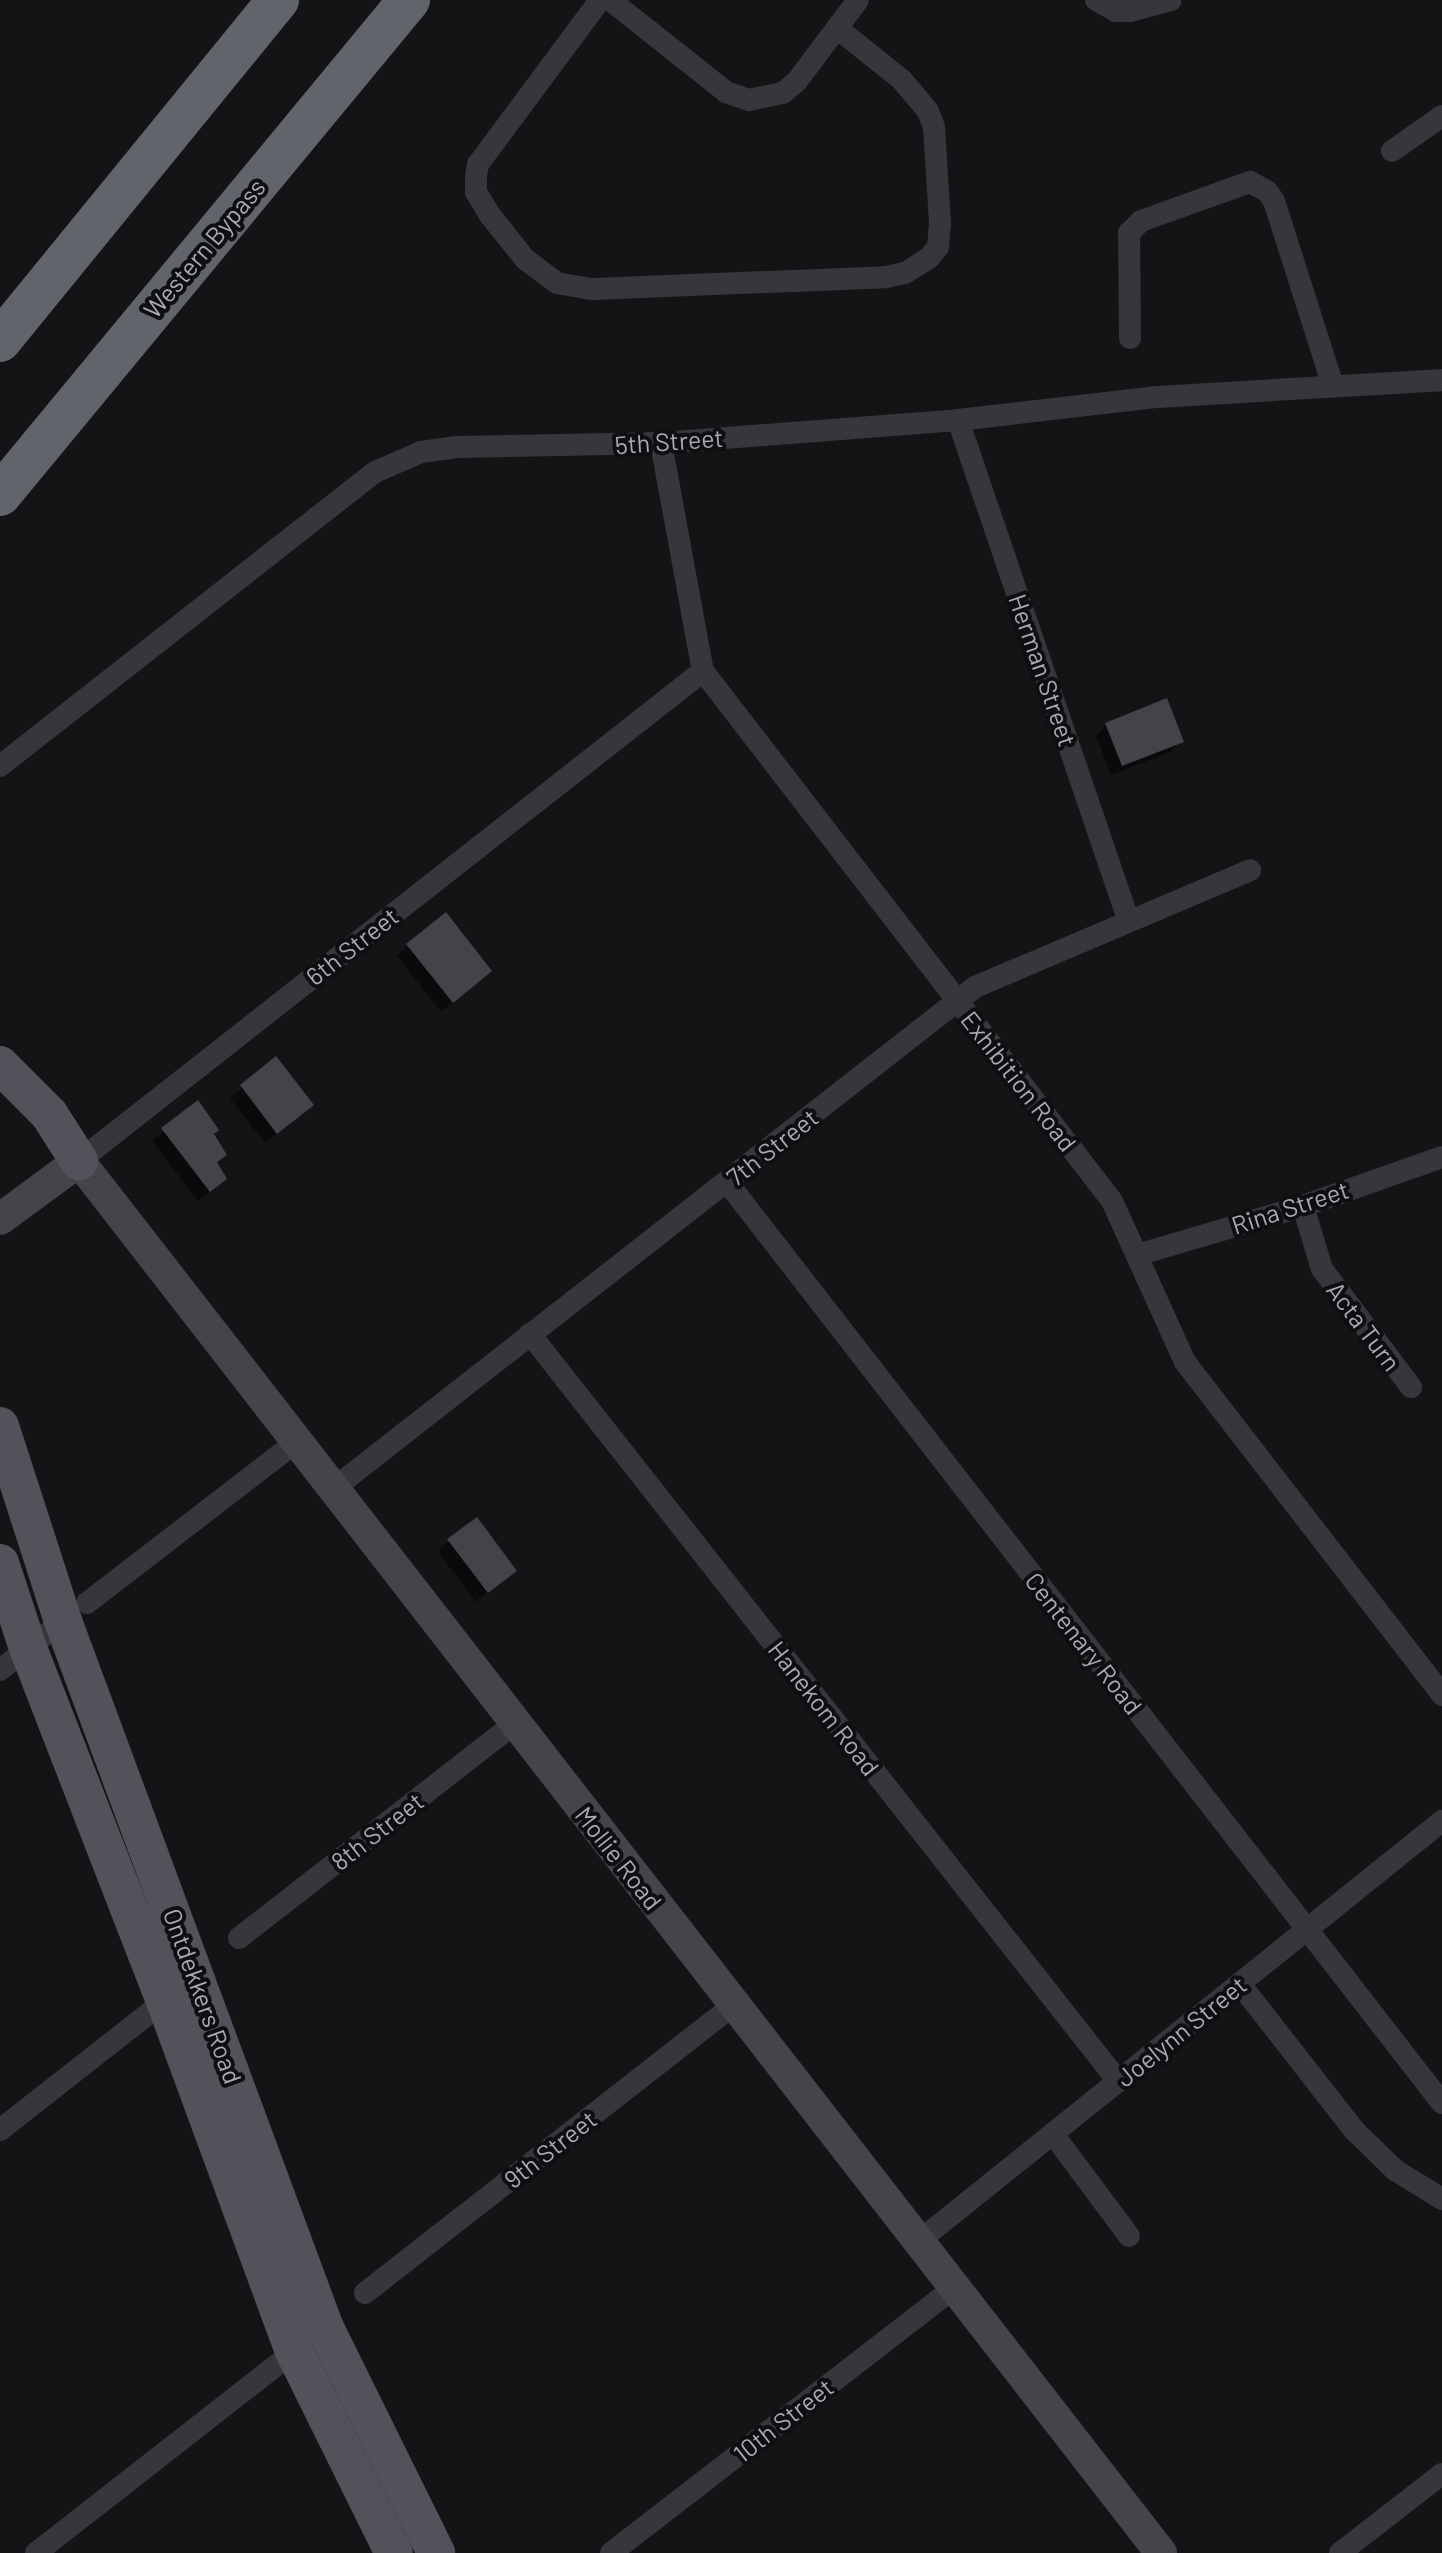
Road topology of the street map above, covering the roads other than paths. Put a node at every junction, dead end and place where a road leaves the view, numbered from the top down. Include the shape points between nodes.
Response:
1 (278, 0) edge
2 (409, 0) edge
3 (600, 0) edge
4 (610, 0) edge
5 (858, 0) edge
6 (1096, 0) edge
7 (1170, 0) edge
8 (837, 28) junction
9 (1442, 116) edge
10 (1392, 151) dead end
11 (1130, 338) dead end
12 (0, 341) edge
13 (1442, 380) edge
14 (1333, 386) junction
15 (958, 420) junction
16 (661, 443) junction
17 (0, 495) edge
18 (703, 671) junction
19 (0, 766) edge
20 (1250, 870) dead end
21 (1128, 920) junction
22 (957, 1001) junction
23 (0, 1064) edge
24 (1442, 1156) edge
25 (79, 1161) junction
26 (728, 1182) junction
27 (1303, 1206) junction
28 (0, 1218) edge
29 (1137, 1255) junction
30 (530, 1334) junction
31 (1411, 1387) dead end
32 (0, 1426) edge
33 (294, 1443) junction
34 (333, 1489) junction
35 (0, 1563) edge
36 (75, 1612) junction
37 (14, 1659) edge
38 (1442, 1695) edge
39 (514, 1724) junction
40 (1442, 1821) edge
41 (1306, 1930) junction
42 (239, 1938) dead end
43 (197, 1976) junction
44 (1240, 1984) junction
45 (165, 2000) junction
46 (734, 2005) junction
47 (1118, 2081) junction
48 (1442, 2103) edge
49 (0, 2130) edge
50 (1053, 2134) junction
51 (1442, 2199) edge
52 (1129, 2236) dead end
53 (920, 2241) junction
54 (955, 2287) junction
55 (365, 2293) dead end
56 (325, 2328) junction
57 (294, 2351) junction
58 (1438, 2485) edge
59 (36, 2553) edge
60 (394, 2553) edge
61 (436, 2553) edge
62 (611, 2553) edge
63 (1161, 2553) edge
64 (1340, 2553) edge

1 - 12 highway
2 - 17 highway, Western Bypass
3 - 8 street via 478,164 476,177 489,214 525,259 557,284 592,290 886,276 929,258 938,247 940,222 928,111 902,80
4 - 8 street via 726,92 749,100 783,93
5 - 8 street
6 - 7 street via 1130,11
9 - 10 street
11 - 14 street via 1128,233 1140,221 1250,182 1274,201
13 - 14 street, 5th Street
14 - 15 street, 5th Street via 1158,396
15 - 16 street, 5th Street
15 - 21 street, Herman Street
16 - 18 street, Exhibition Road
16 - 19 street, 5th Street via 458,447 392,462
18 - 22 street, Exhibition Road
18 - 25 street, 6th Street
20 - 21 street, 7th Street
21 - 22 street, 7th Street
22 - 26 street, 7th Street
22 - 29 street, Exhibition Road via 1112,1201
23 - 25 main road via 49,1114
24 - 27 street, Rina Street
25 - 28 main road, 6th Street
25 - 33 main road, Mollie Road
26 - 30 street, 7th Street
26 - 41 street, Centenary Road
27 - 29 street, Rina Street
27 - 31 street, Acta Turn via 1322,1269
29 - 38 street, Exhibition Road via 1185,1362
30 - 34 street, 7th Street
30 - 47 street, Hanekom Road
32 - 36 main road, Ontdekkers Road
33 - 34 main road, Mollie Road
33 - 36 street
34 - 39 main road, Mollie Road
35 - 37 main road, Ontdekkers Road
36 - 37 street
36 - 43 main road, Ontdekkers Road
37 - 45 main road, Ontdekkers Road
39 - 42 street, 8th Street
39 - 46 main road, Mollie Road
40 - 41 street, Joelynn Street
41 - 44 street, Joelynn Street
41 - 48 street, Centenary Road
43 - 45 street
43 - 56 main road, Ontdekkers Road
44 - 47 street, Joelynn Street
44 - 51 street via 1354,2131 1395,2170
45 - 49 street
45 - 57 main road, Ontdekkers Road
46 - 53 main road, Mollie Road
46 - 55 street, 9th Street
47 - 50 street, Joelynn Street
50 - 52 street
50 - 53 street, Joelynn Street
53 - 54 main road, Mollie Road
54 - 62 street, 10th Street
54 - 63 main road, Mollie Road
56 - 57 street
56 - 61 main road, Ontdekkers Road
57 - 59 street
57 - 60 main road, Ontdekkers Road
58 - 64 street

